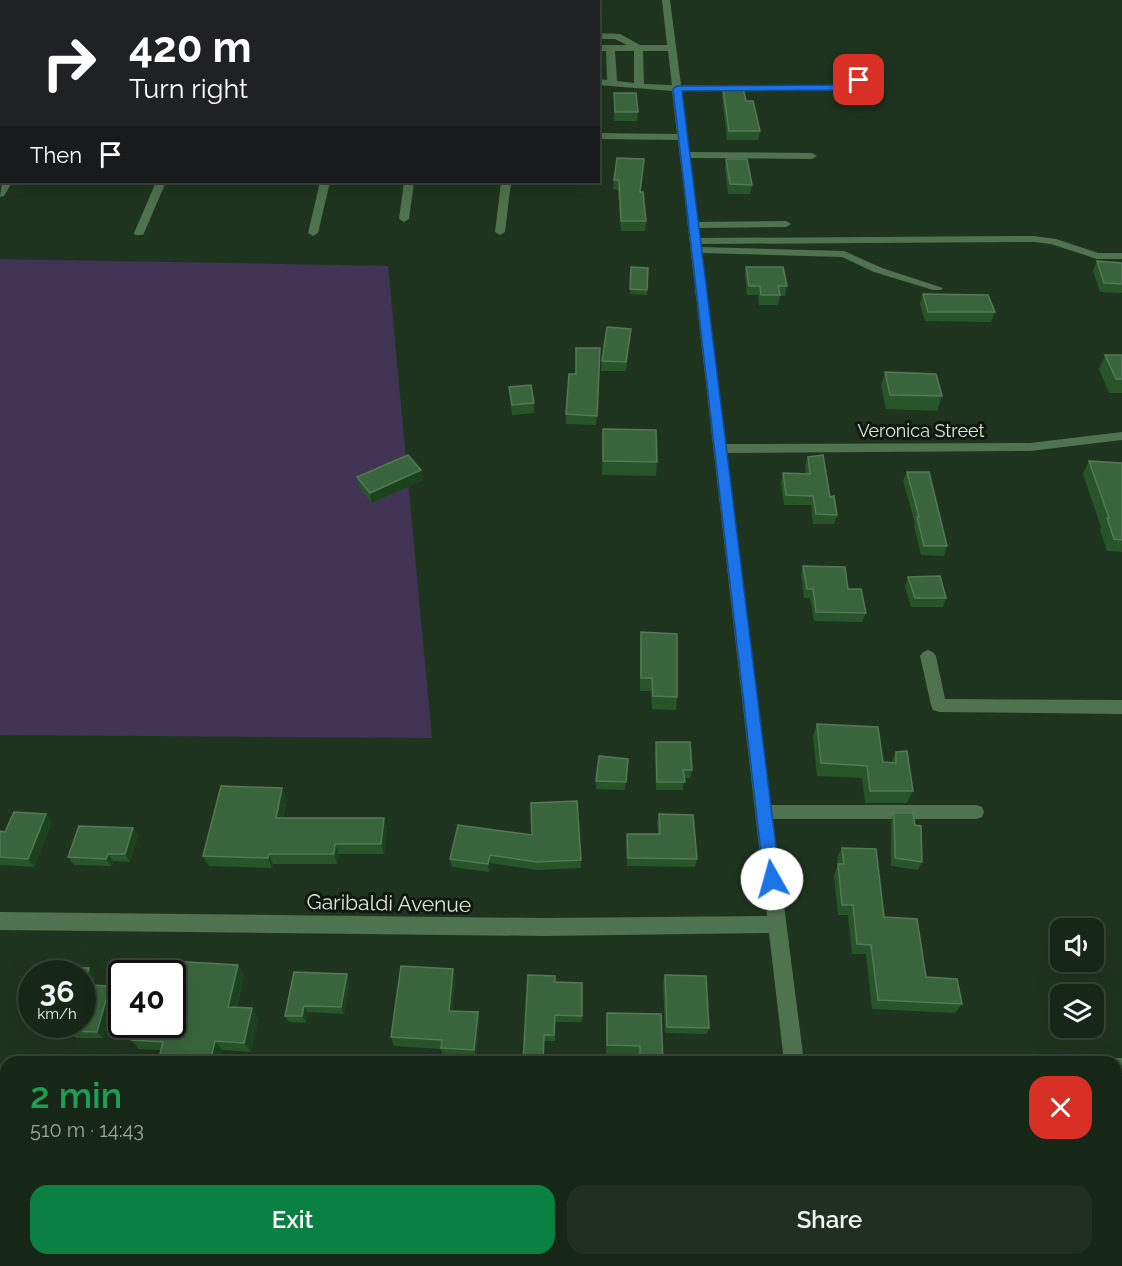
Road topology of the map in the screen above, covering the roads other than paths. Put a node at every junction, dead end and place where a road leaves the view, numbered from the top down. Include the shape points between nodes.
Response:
1 (666, 0) edge
2 (600, 36) edge
3 (600, 48) edge
4 (610, 48) junction
5 (638, 48) junction
6 (672, 48) junction
7 (854, 67) dead end
8 (600, 82) edge
9 (612, 82) junction
10 (639, 86) junction
11 (677, 89) junction
12 (600, 136) edge
13 (683, 137) junction
14 (685, 155) junction
15 (812, 156) dead end
16 (161, 183) edge
17 (325, 183) edge
18 (409, 183) edge
19 (506, 183) edge
20 (404, 219) dead end
21 (786, 224) dead end
22 (693, 225) junction
23 (500, 231) dead end
24 (139, 233) dead end
25 (313, 233) dead end
26 (696, 245) junction
27 (1122, 256) edge
28 (937, 288) dead end
29 (1122, 435) edge
30 (720, 449) junction
31 (928, 657) dead end
32 (1122, 707) edge
33 (764, 812) junction
34 (976, 812) dead end
35 (0, 921) edge
36 (778, 924) junction
37 (793, 1056) edge

1 - 6 street
2 - 5 street via 617,36
3 - 4 street
4 - 5 street
4 - 9 street
5 - 6 street
5 - 10 street
6 - 11 street
7 - 11 street via 859,80 850,87
8 - 9 street
9 - 10 street
10 - 11 street
11 - 13 street
12 - 13 street
13 - 14 street
14 - 15 street
14 - 22 street
16 - 24 street
17 - 25 street
18 - 20 street
19 - 23 street
21 - 22 street
22 - 26 street
26 - 27 street via 1034,239 1097,255
26 - 28 street via 844,254 878,270
26 - 30 street
29 - 30 street, Veronica Street via 1030,447
30 - 33 street
31 - 32 street via 939,705
33 - 34 street
33 - 36 street
35 - 36 street, Garibaldi Avenue via 544,927
36 - 37 street

